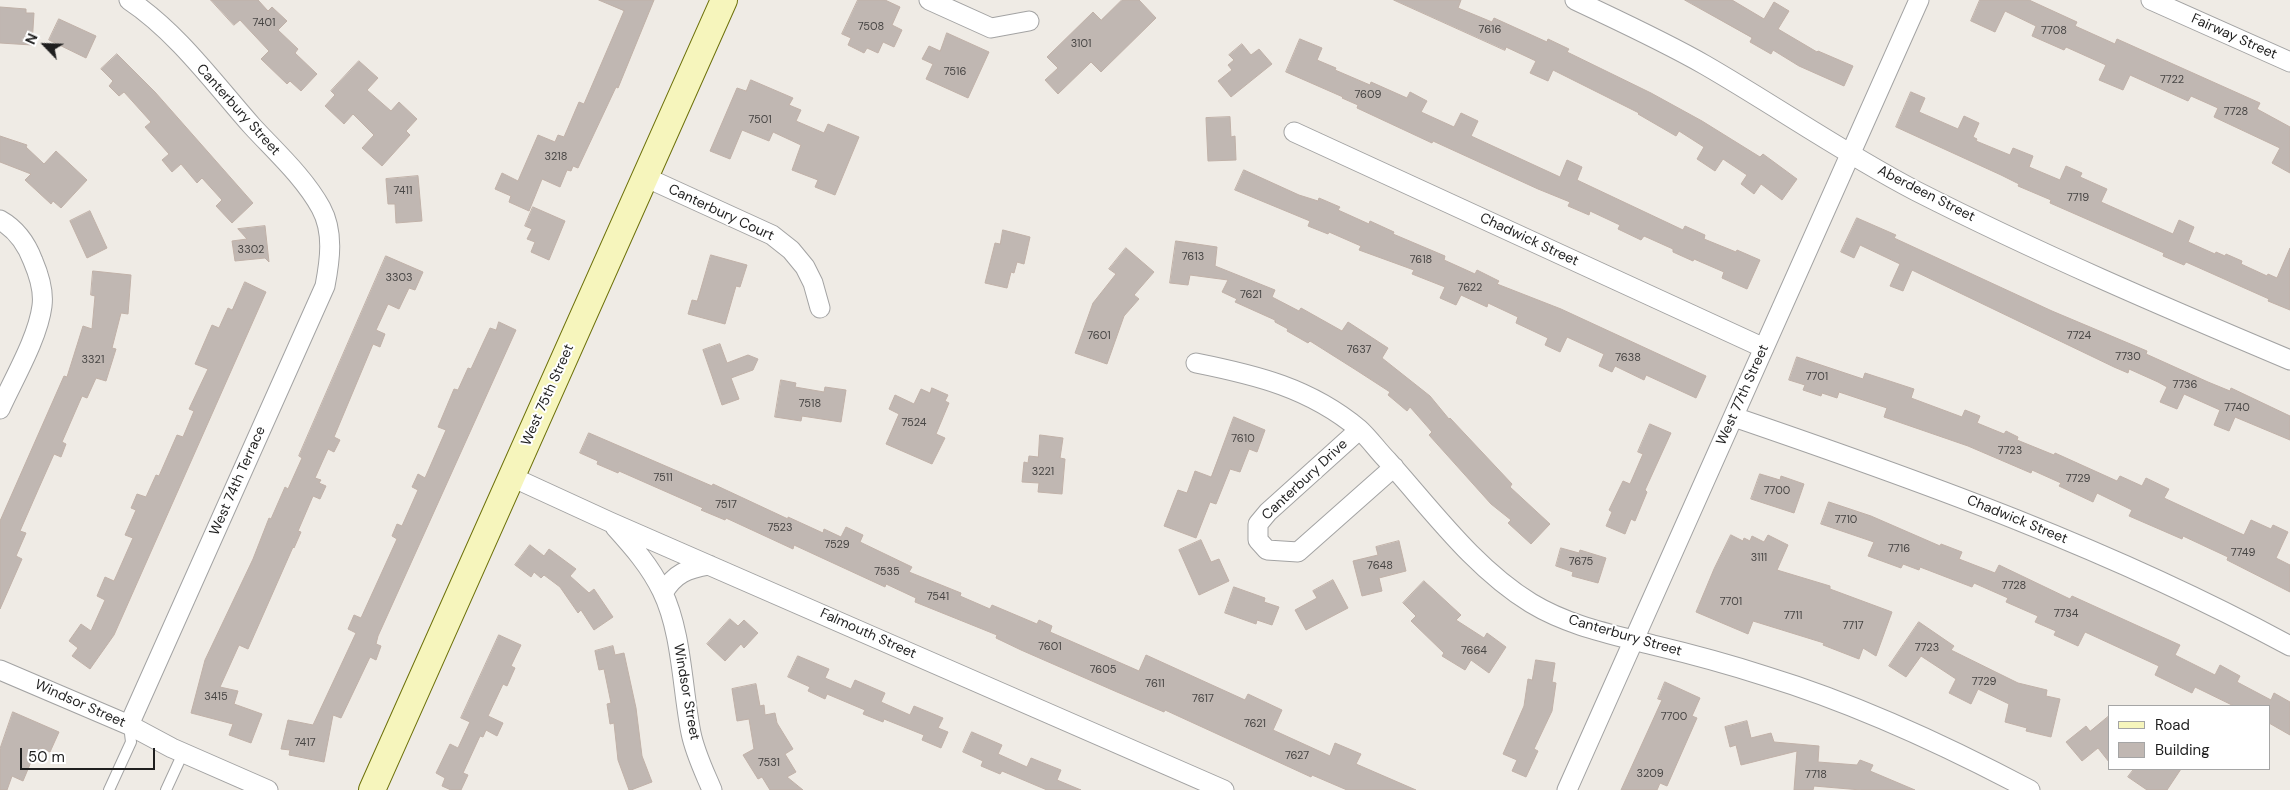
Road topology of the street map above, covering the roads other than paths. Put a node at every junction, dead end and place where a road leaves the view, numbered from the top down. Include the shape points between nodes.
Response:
1 (129, 0) edge
2 (724, 0) edge
3 (928, 0) edge
4 (1576, 0) edge
5 (1919, 0) edge
6 (2151, 0) edge
7 (1029, 21) dead end
8 (2290, 62) edge
9 (1294, 132) dead end
10 (1850, 154) junction
11 (645, 177) junction
12 (0, 220) edge
13 (329, 232) joint
14 (820, 308) dead end
15 (1764, 348) junction
16 (2290, 360) edge
17 (1196, 362) dead end
18 (0, 409) edge
19 (1734, 417) junction
20 (1359, 430) junction
21 (1394, 467) junction
22 (512, 477) junction
23 (610, 522) junction
24 (709, 565) junction
25 (663, 593) junction
26 (1633, 640) junction
27 (2290, 646) edge
28 (0, 670) edge
29 (129, 726) junction
30 (183, 753) junction
31 (109, 790) edge
32 (166, 790) edge
33 (268, 790) edge
34 (372, 790) edge
35 (712, 790) edge
36 (1224, 790) edge
37 (1567, 790) edge
38 (2030, 790) edge

1 - 13 street, Canterbury Street via 168,32 302,180 322,208
2 - 11 main road, West 75th Street
3 - 7 street via 991,28
4 - 10 street, Aberdeen Street via 1705,65
5 - 10 street, West 77th Street
6 - 8 street, Fairway Street
9 - 15 street, Chadwick Street
10 - 15 street, West 77th Street
10 - 16 street, Aberdeen Street via 1916,190 2057,258
11 - 14 street, Canterbury Court via 772,235 805,267
11 - 22 main road, West 75th Street
12 - 18 street via 28,248 40,278 42,305 35,331
13 - 29 street, West 74th Terrace via 331,257 325,286
15 - 19 street, West 77th Street
17 - 20 street, Canterbury Street via 1267,379 1294,390
19 - 26 street, West 77th Street
19 - 27 street, Chadwick Street via 1870,464 2026,524 2176,588
20 - 21 street, Canterbury Street
20 - 21 street, Canterbury Drive via 1258,524 1258,540 1267,550 1298,552
21 - 26 street, Canterbury Street via 1473,556 1502,583 1572,623
22 - 23 street, Falmouth Street
22 - 34 main road, West 75th Street
23 - 24 street, Falmouth Street
23 - 25 street, Windsor Street via 645,561
24 - 25 street via 682,572 670,581
24 - 36 street, Falmouth Street
25 - 35 street, Windsor Street via 677,637 691,734
26 - 37 street, West 77th Street
26 - 38 street, Canterbury Street via 1731,666 1841,702 1956,751
28 - 29 street, Windsor Street
29 - 30 street, Windsor Street
29 - 31 lane via 131,742
30 - 32 lane
30 - 33 street, Windsor Street

